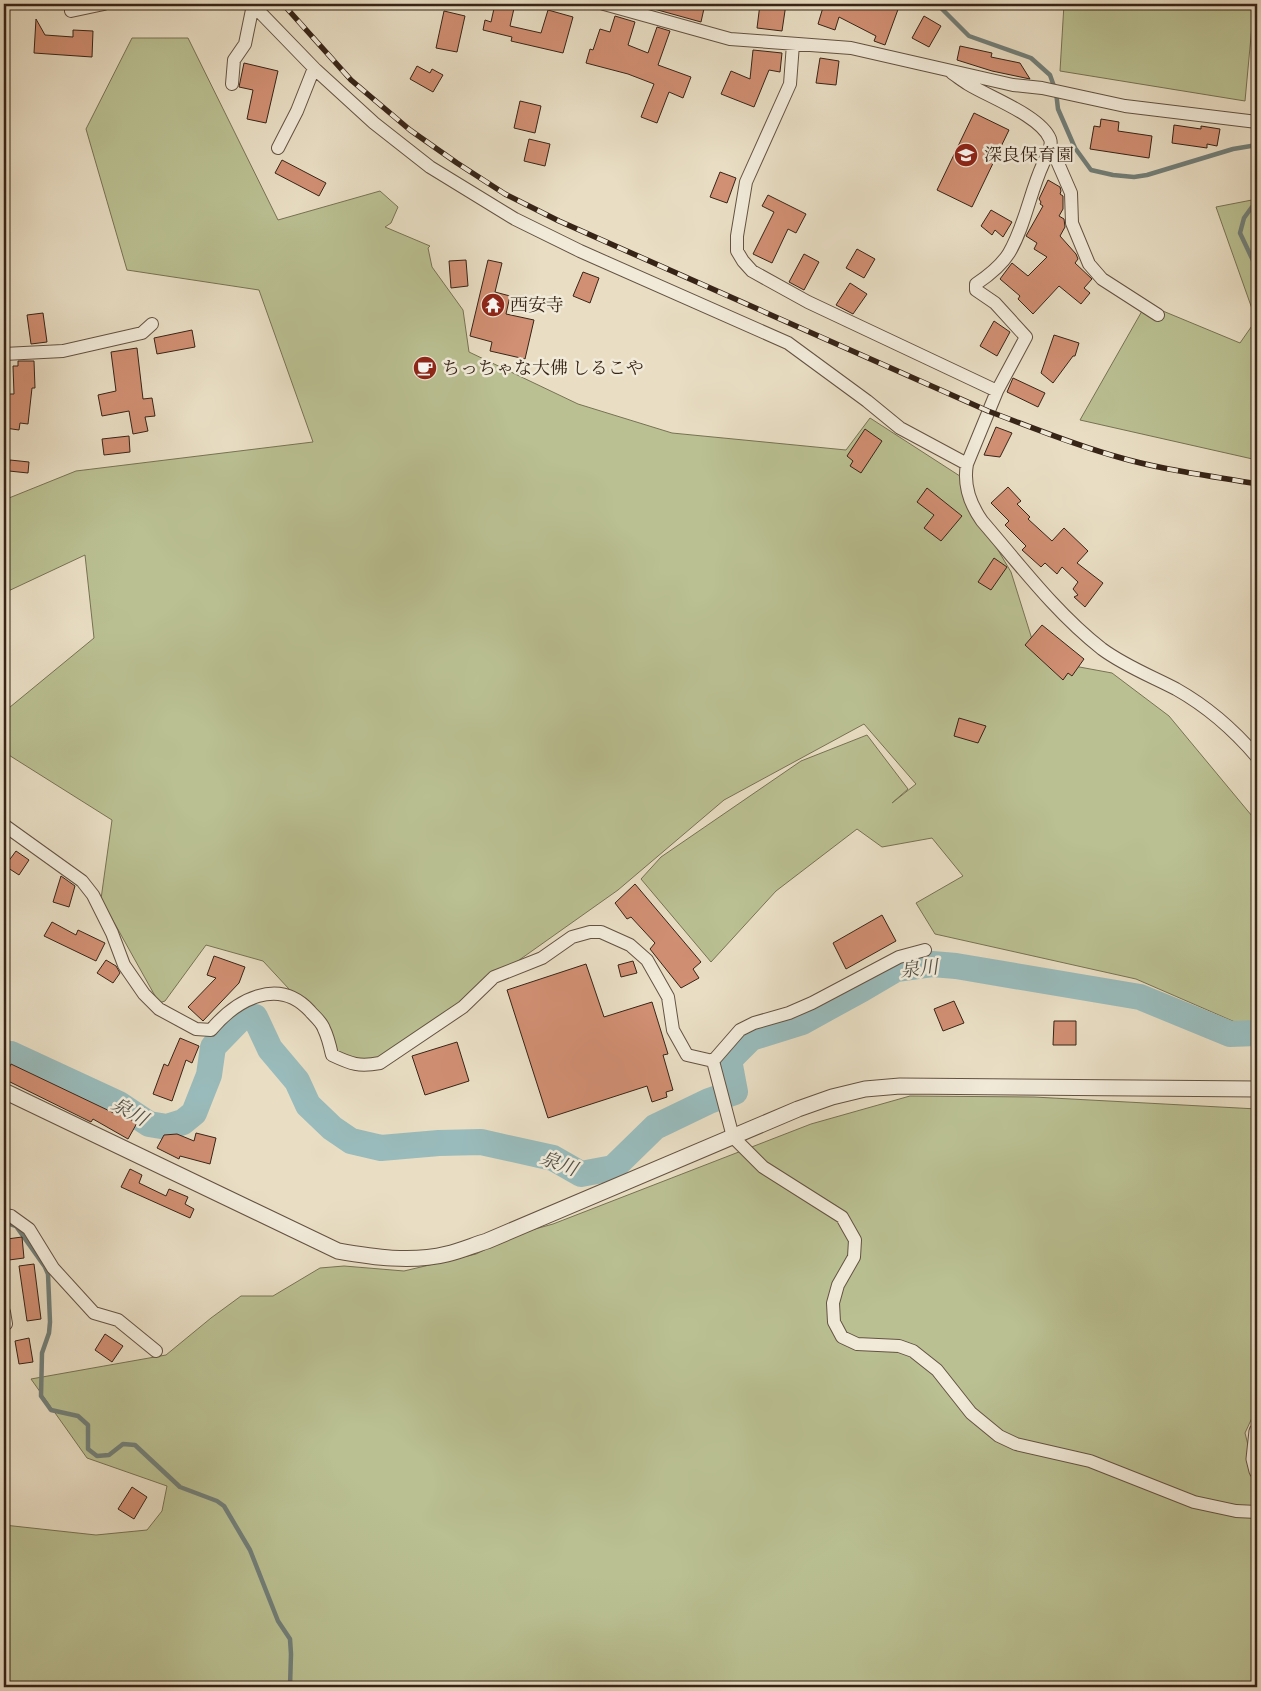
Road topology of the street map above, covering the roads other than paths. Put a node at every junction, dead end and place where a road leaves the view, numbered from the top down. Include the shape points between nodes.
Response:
1 (104, 4) edge
2 (253, 4) edge
3 (604, 4) edge
4 (71, 11) dead end
5 (794, 44) junction
6 (314, 68) junction
7 (946, 69) junction
8 (232, 84) dead end
9 (1257, 122) edge
10 (1051, 147) junction
11 (278, 148) dead end
12 (1158, 315) dead end
13 (152, 324) dead end
14 (4, 354) edge
15 (997, 391) junction
16 (967, 464) junction
17 (1257, 757) edge
18 (4, 825) edge
19 (925, 950) dead end
20 (713, 1061) junction
21 (1257, 1089) edge
22 (4, 1091) edge
23 (733, 1137) junction
24 (4, 1215) edge
25 (4, 1312) edge
26 (4, 1324) edge
27 (156, 1351) dead end
28 (1257, 1431) edge
29 (1257, 1470) edge
30 (1257, 1512) edge

1 - 4 street
2 - 6 street
2 - 8 street via 245,44 234,60
3 - 5 street via 730,39
5 - 7 street via 851,48
5 - 15 street via 790,84 746,182 737,251 752,271 808,302
6 - 11 street
6 - 16 street via 381,129 472,194 515,220 580,251 788,343 900,428
7 - 9 street via 1125,106
7 - 10 street via 1032,119 1050,139
10 - 12 street via 1071,193 1072,223 1088,264 1102,280
10 - 15 street via 1008,255 976,284 976,290 995,303 1026,336
13 - 14 street via 142,333 63,351
15 - 16 street
16 - 17 street via 966,488 972,506 1074,626 1104,650 1209,709
18 - 20 street via 82,881 93,895 124,965 144,994 159,1009 196,1029 211,1030 241,1002 263,994 285,995 302,1003 324,1027 332,1055 350,1064 366,1066 380,1063 463,1007 494,978 542,958 572,937 601,932 630,945 647,960 668,997 673,1030 687,1055
19 - 20 street via 898,957 812,1003 740,1030
20 - 23 street
21 - 23 street via 900,1086 865,1089 798,1109
22 - 23 street via 338,1251 375,1257 410,1259 446,1255 487,1241
23 - 30 street via 763,1166 842,1217 855,1240 854,1257 838,1285 833,1303 834,1322 842,1337 857,1344 899,1346 913,1351 937,1370 971,1413 998,1436 1016,1444 1090,1461 1194,1502
24 - 27 street via 30,1229 53,1268 94,1313 118,1320
25 - 26 street
28 - 29 street via 1254,1459

